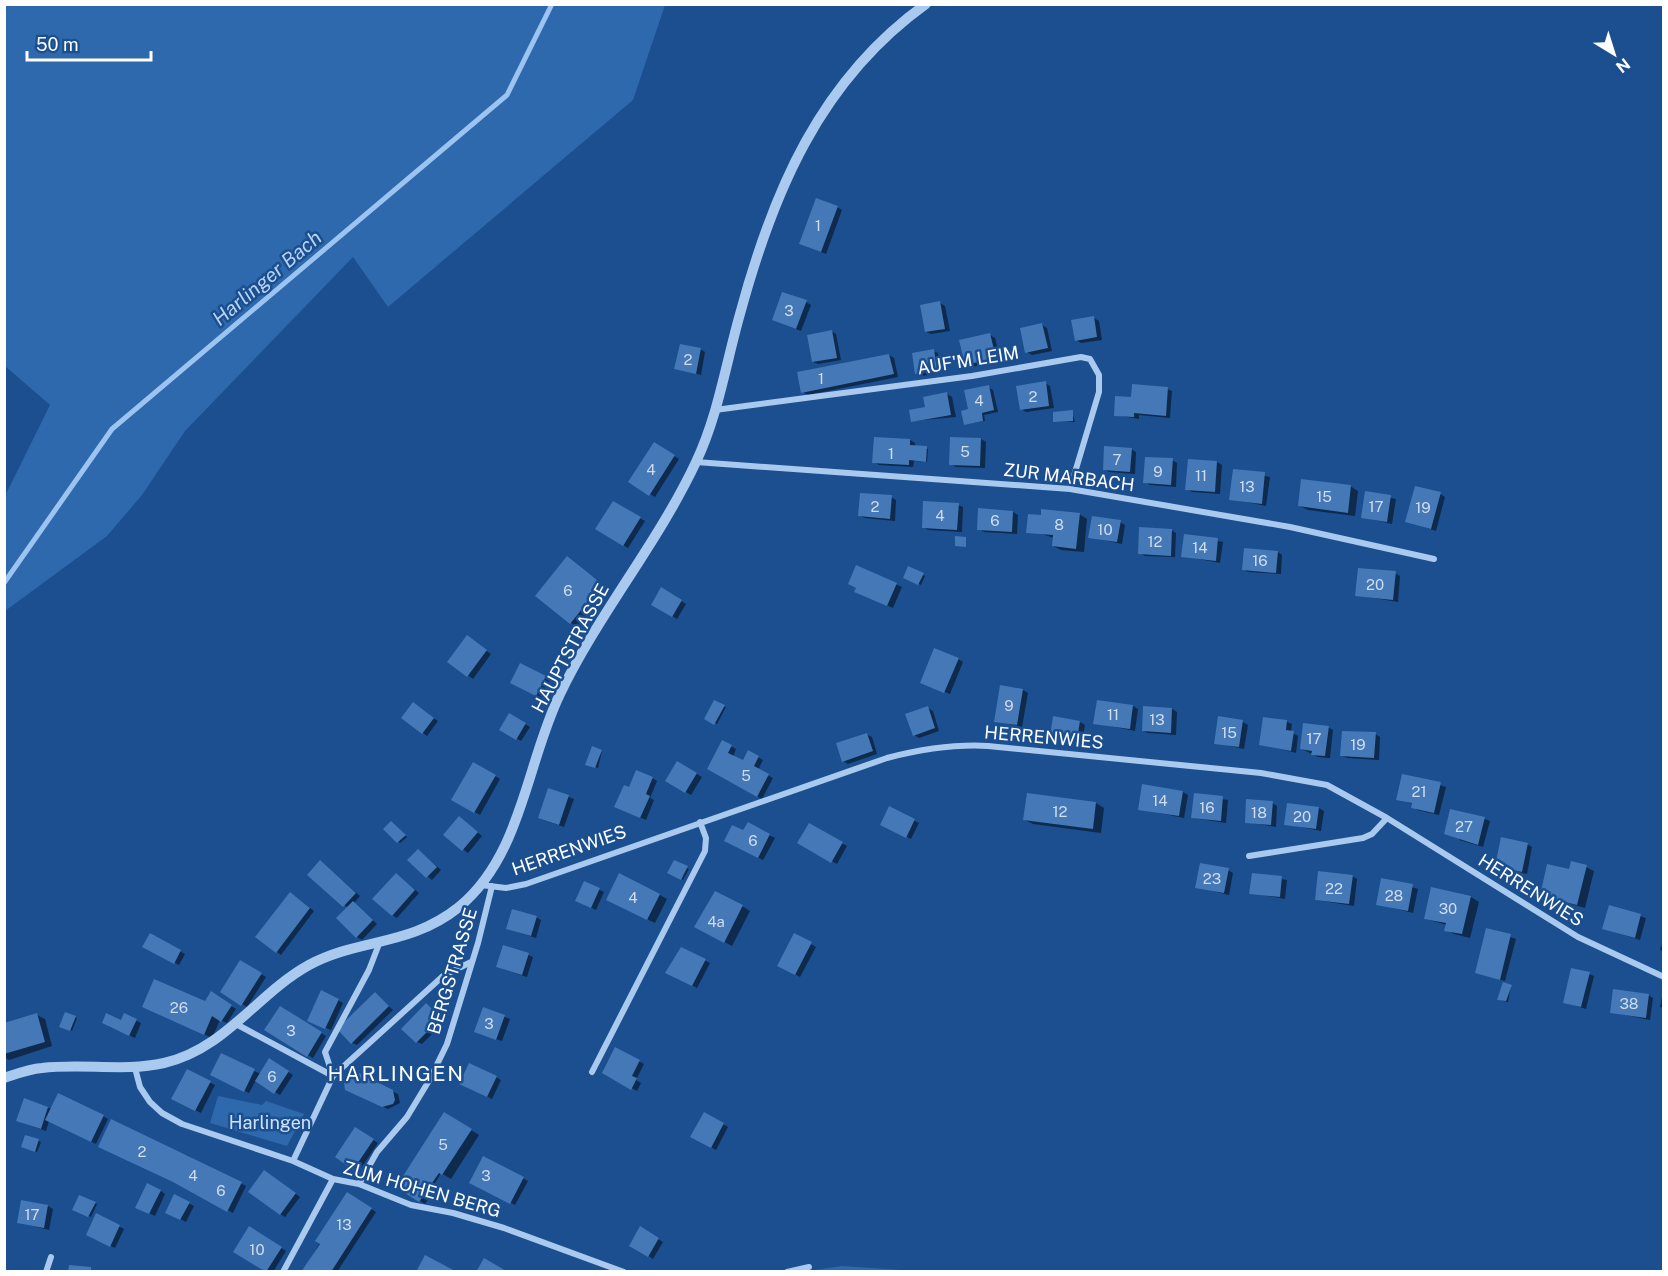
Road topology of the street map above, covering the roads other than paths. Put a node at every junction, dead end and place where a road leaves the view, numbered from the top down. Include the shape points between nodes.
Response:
1 (926, 4) edge
2 (714, 410) junction
3 (696, 462) junction
4 (1070, 489) junction
5 (1434, 559) dead end
6 (1387, 818) junction
7 (700, 822) junction
8 (1249, 856) dead end
9 (486, 885) junction
10 (379, 944) junction
11 (471, 962) junction
12 (1664, 977) edge
13 (236, 1024) junction
14 (135, 1068) junction
15 (592, 1072) dead end
16 (333, 1076) junction
17 (4, 1078) edge
18 (293, 1161) junction
19 (333, 1179) junction
20 (359, 1184) junction
21 (51, 1257) dead end
22 (809, 1268) dead end
23 (46, 1272) edge
24 (283, 1272) edge
25 (624, 1272) edge
26 (787, 1272) edge

1 - 2 street, HAUPTSTRASSE via 885,39 836,91 799,152 764,232
2 - 3 street, HAUPTSTRASSE
2 - 4 street, AUF'M LEIM via 972,376 1081,357 1090,359 1099,375 1099,392
3 - 4 street, ZUR MARBACH
3 - 9 street, HAUPTSTRASSE via 559,695 512,826
4 - 5 street, ZUR MARBACH via 1290,527
6 - 7 street, HERRENWIES via 1328,785 1290,778 958,745 887,758
6 - 8 street via 1363,838
6 - 12 street, HERRENWIES via 1578,937
7 - 9 street, HERRENWIES via 525,884 506,888
7 - 15 street via 706,838 705,851
9 - 10 street, HAUPTSTRASSE via 440,922
9 - 11 street, BERGSTRASSE via 480,935
10 - 13 street, HAUPTSTRASSE via 313,963 279,985
10 - 16 street via 325,1052
11 - 16 street via 443,976
11 - 20 street, BERGSTRASSE via 447,1044 430,1079
13 - 14 street, HAUPTSTRASSE via 190,1055
13 - 16 street
14 - 17 street, HAUPTSTRASSE via 40,1068
14 - 18 street, ZUM HOHEN BERG via 140,1087 162,1113 206,1134
16 - 18 street
18 - 19 street, ZUM HOHEN BERG
19 - 20 street, ZUM HOHEN BERG
19 - 24 street
20 - 25 street, ZUM HOHEN BERG via 411,1205 504,1228
21 - 23 street
22 - 26 street

